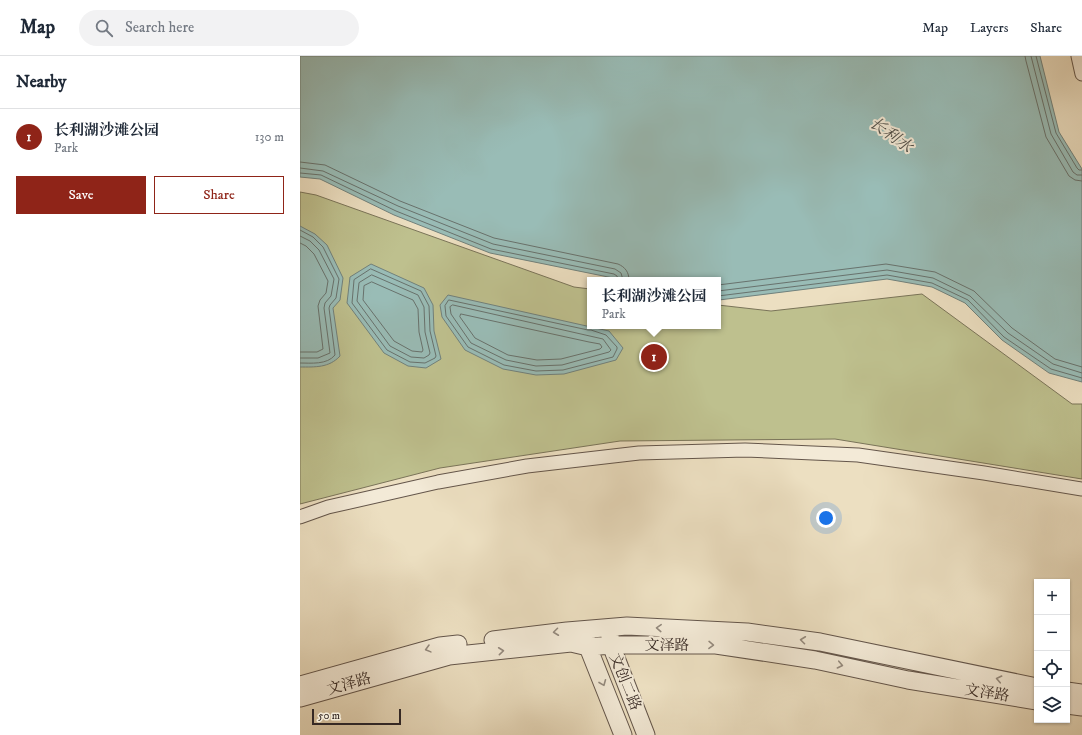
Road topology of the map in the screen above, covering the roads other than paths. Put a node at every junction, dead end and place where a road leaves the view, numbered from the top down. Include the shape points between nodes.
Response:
1 (1078, 56) edge
2 (1082, 74) edge
3 (1082, 489) edge
4 (300, 517) edge
5 (609, 628) junction
6 (585, 630) junction
7 (610, 645) junction
8 (588, 647) junction
9 (300, 685) edge
10 (1034, 686) edge
11 (1070, 691) edge
12 (1082, 693) edge
13 (300, 698) edge
14 (1034, 701) edge
15 (1070, 705) edge
16 (1082, 707) edge
17 (623, 735) edge
18 (646, 735) edge

1 - 2 street
3 - 4 street via 858,455 746,450 639,453 527,466 438,482 328,507
5 - 6 street, 文泽路
5 - 7 street, 文创二路
10 -> 5 street, 文泽路 via 820,642 747,632 627,626
6 - 8 street, 文创二路
6 -> 9 street, 文泽路 via 440,646
7 - 8 street, 文泽路
7 -> 14 street, 文泽路 via 716,645 815,660 908,680
7 - 18 street, 文创二路
13 -> 8 street, 文泽路 via 449,656 571,643
8 -> 17 street, 文创二路
11 - 12 street
15 - 16 street

